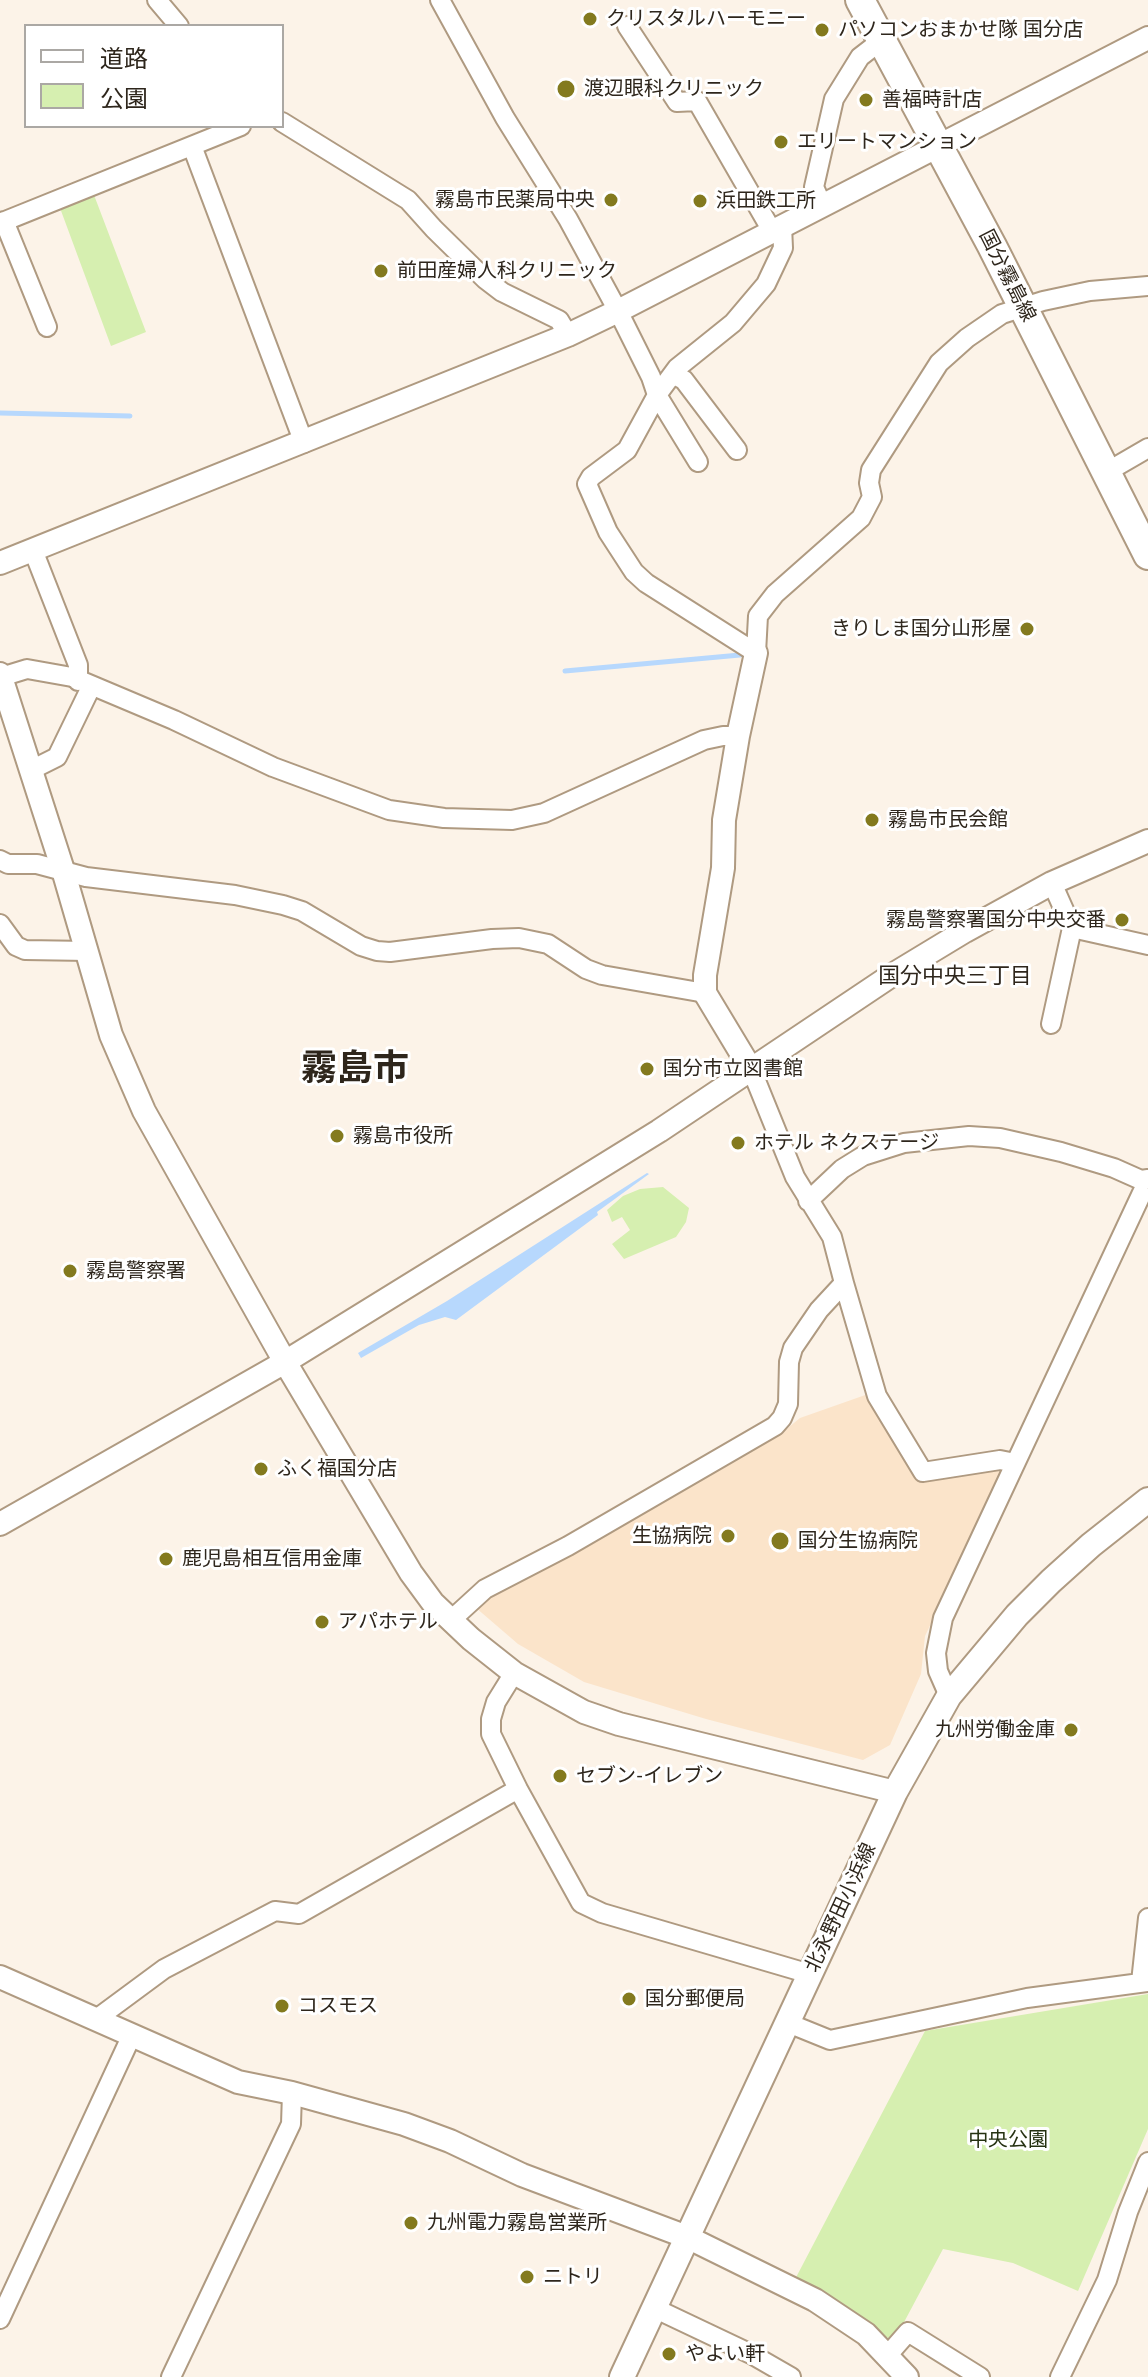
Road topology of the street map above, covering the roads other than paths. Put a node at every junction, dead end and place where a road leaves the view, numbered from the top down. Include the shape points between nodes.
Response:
1 (157, 0) edge
2 (440, 0) edge
3 (860, 0) edge
4 (177, 24) edge
5 (627, 26) dead end
6 (1148, 38) edge
7 (882, 40) junction
8 (284, 123) edge
9 (236, 128) edge
10 (940, 145) junction
11 (192, 146) junction
12 (822, 205) junction
13 (2, 222) edge
14 (777, 228) junction
15 (1148, 286) edge
16 (1023, 308) junction
17 (618, 311) junction
18 (47, 327) dead end
19 (568, 335) junction
20 (673, 374) junction
21 (657, 395) junction
22 (304, 443) junction
23 (1148, 448) edge
24 (737, 450) dead end
25 (698, 462) dead end
26 (1105, 473) junction
27 (33, 550) junction
28 (1148, 555) edge
29 (0, 563) edge
30 (756, 653) junction
31 (1, 676) edge
32 (85, 684) junction
33 (738, 736) junction
34 (31, 770) junction
35 (1148, 841) edge
36 (3, 866) edge
37 (63, 870) junction
38 (1052, 883) junction
39 (0, 924) edge
40 (1072, 928) junction
41 (1148, 945) edge
42 (88, 951) junction
43 (705, 993) junction
44 (1051, 1024) dead end
45 (752, 1071) junction
46 (1148, 1179) edge
47 (808, 1201) junction
48 (844, 1283) junction
49 (285, 1362) junction
50 (1015, 1463) junction
51 (1148, 1500) edge
52 (0, 1524) edge
53 (450, 1621) junction
54 (514, 1673) junction
55 (949, 1696) junction
56 (518, 1789) junction
57 (895, 1792) junction
58 (1148, 1918) edge
59 (810, 1974) junction
60 (0, 1977) edge
61 (1144, 1982) edge
62 (95, 2020) junction
63 (788, 2023) junction
64 (131, 2037) junction
65 (292, 2093) junction
66 (1148, 2162) edge
67 (687, 2237) junction
68 (654, 2308) junction
69 (0, 2319) edge
70 (887, 2356) junction
71 (171, 2377) edge
72 (622, 2377) edge
73 (791, 2377) edge
74 (907, 2377) edge
75 (980, 2377) edge
76 (1060, 2377) edge

1 - 4 street
2 - 17 street
3 - 7 main road, 国分霧島線
5 - 14 street via 677,102 697,101
6 - 10 street
7 - 10 main road, 国分霧島線
7 - 12 street via 860,57 834,99 814,187
8 - 19 street via 408,200 485,279 559,320
9 - 11 street
10 - 12 street
10 - 16 main road, 国分霧島線
11 - 13 street
11 - 22 street
12 - 14 street
13 - 18 street
14 - 17 street
14 - 20 street via 783,248 766,284 733,323
15 - 16 street via 1090,291
16 - 26 main road, 国分霧島線
16 - 30 street via 1002,314 939,363 871,470 872,497 861,518 775,594 758,616
17 - 19 street
17 - 21 street
19 - 22 street
20 - 21 street
20 - 24 street via 684,380
21 - 25 street
21 - 30 street via 627,450 587,484 608,532 634,572
22 - 27 street
23 - 26 street
26 - 28 main road, 国分霧島線
27 - 29 street
27 - 32 street
30 - 33 street
31 - 32 street via 27,669
31 - 34 street
32 - 33 street via 273,767 389,810 444,818 512,820 544,813 704,740
32 - 34 street via 57,757
33 - 43 street
34 - 37 street
35 - 38 street
36 - 37 street via 37,864
37 - 42 street
37 - 43 street via 283,905 377,951 519,938 548,944 602,975
38 - 40 street
38 - 45 street via 889,977
39 - 42 street via 25,950
40 - 41 street
40 - 44 street
42 - 49 street via 111,1035 144,1111
43 - 45 street
45 - 47 street
45 - 49 street
46 - 47 street via 1061,1152 969,1136 904,1143 863,1156
46 - 50 street
47 - 48 street via 832,1237
48 - 50 street via 877,1396 923,1472 1000,1460
48 - 53 street via 793,1348 788,1404 775,1426 485,1589
49 - 52 street
49 - 53 street via 411,1573
50 - 55 street via 938,1635 938,1671
51 - 55 main road, 北永野田小浜線 via 1034,1598
53 - 54 street
54 - 56 street via 496,1702 491,1734
54 - 57 street via 584,1712 619,1724
55 - 57 main road, 北永野田小浜線
56 - 59 street via 581,1903
56 - 62 street via 299,1914 275,1911 164,1969
57 - 59 main road, 北永野田小浜線
58 - 61 street
59 - 63 main road, 北永野田小浜線
60 - 62 street
61 - 63 street via 1027,1998 830,2040
62 - 64 street
63 - 67 main road, 北永野田小浜線
64 - 65 street via 238,2082
64 - 69 street
65 - 67 street via 404,2124
65 - 71 street via 291,2124
66 - 76 street via 1107,2280
67 - 68 main road, 北永野田小浜線
67 - 70 street via 815,2300 866,2334
68 - 72 main road, 北永野田小浜線
68 - 73 street
70 - 74 street
70 - 75 street via 908,2332

